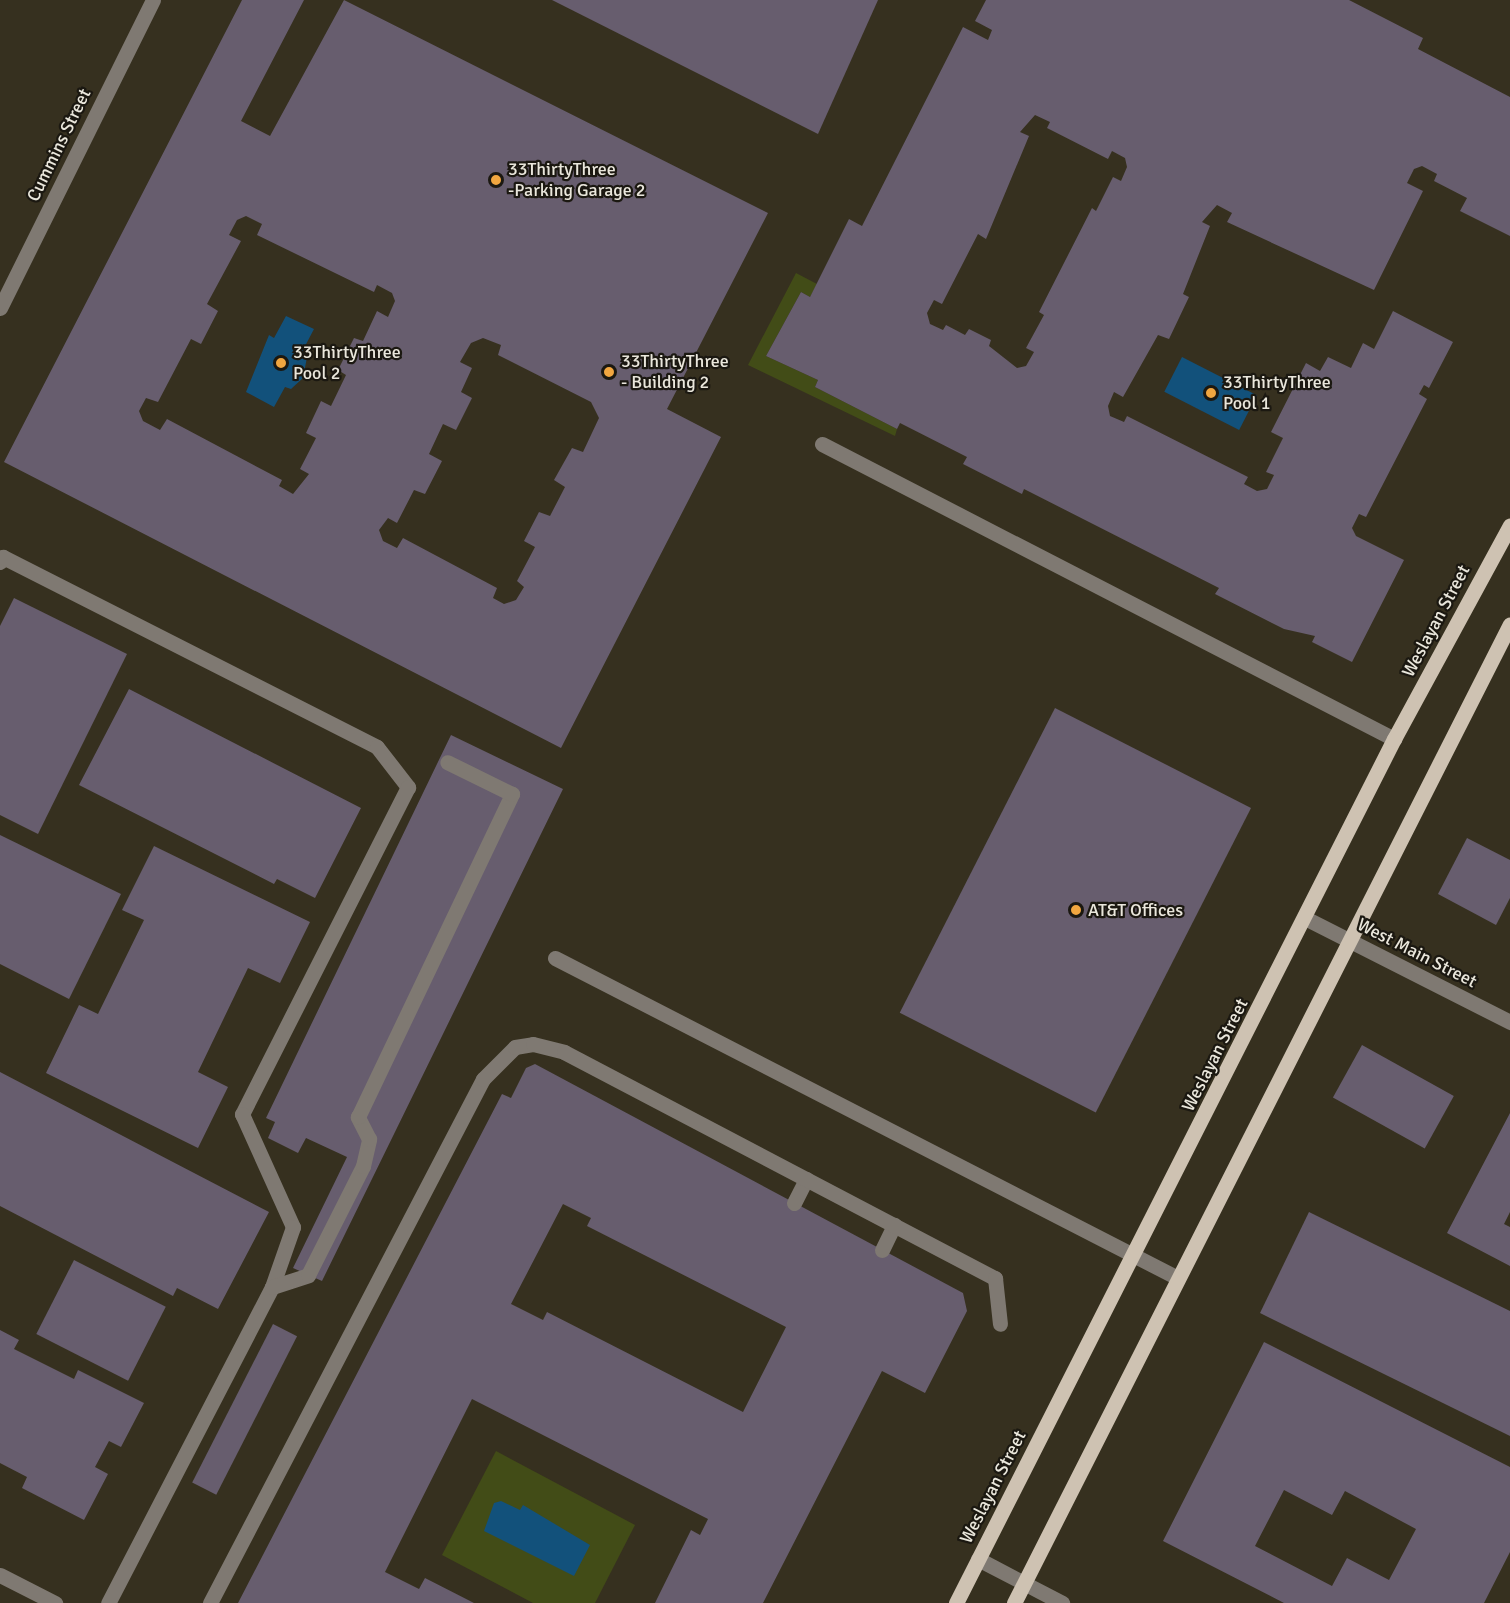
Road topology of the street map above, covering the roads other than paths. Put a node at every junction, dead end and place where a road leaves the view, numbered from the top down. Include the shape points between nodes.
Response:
1 (153, 0) edge
2 (6, 281) edge
3 (0, 308) edge
4 (822, 444) dead end
5 (1510, 525) edge
6 (0, 562) edge
7 (1510, 624) edge
8 (1394, 739) junction
9 (447, 762) dead end
10 (1307, 919) junction
11 (1350, 940) junction
12 (555, 958) dead end
13 (1510, 1022) edge
14 (806, 1179) junction
15 (794, 1203) dead end
16 (894, 1225) junction
17 (882, 1250) dead end
18 (1134, 1255) junction
19 (1178, 1278) junction
20 (272, 1287) junction
21 (1000, 1324) dead end
22 (978, 1559) junction
23 (0, 1575) edge
24 (1024, 1584) junction
25 (55, 1603) edge
26 (108, 1603) edge
27 (210, 1603) edge
28 (956, 1603) edge
29 (1014, 1603) edge
30 (1062, 1603) edge

1 - 2 street, Cummins Street
2 - 3 street, Cummins Street
4 - 8 street
5 - 8 main road, Weslayan Street
6 - 20 street via 3,557 377,747 408,787 242,1114 293,1227
7 - 11 main road
8 - 10 main road, Weslayan Street
9 - 20 street via 512,794 358,1117 369,1139 363,1166 308,1275
10 - 11 street, West Main Street
10 - 18 main road, Weslayan Street
11 - 13 street, West Main Street
11 - 19 main road
12 - 18 street
14 - 15 street
14 - 16 street
14 - 27 street via 564,1052 533,1044 504,1053 483,1079
16 - 17 street
16 - 21 street via 995,1278
18 - 19 street
18 - 22 main road, Weslayan Street
19 - 24 main road
20 - 26 street
22 - 24 street
22 - 28 main road, Weslayan Street
23 - 25 street
24 - 29 main road
24 - 30 street

